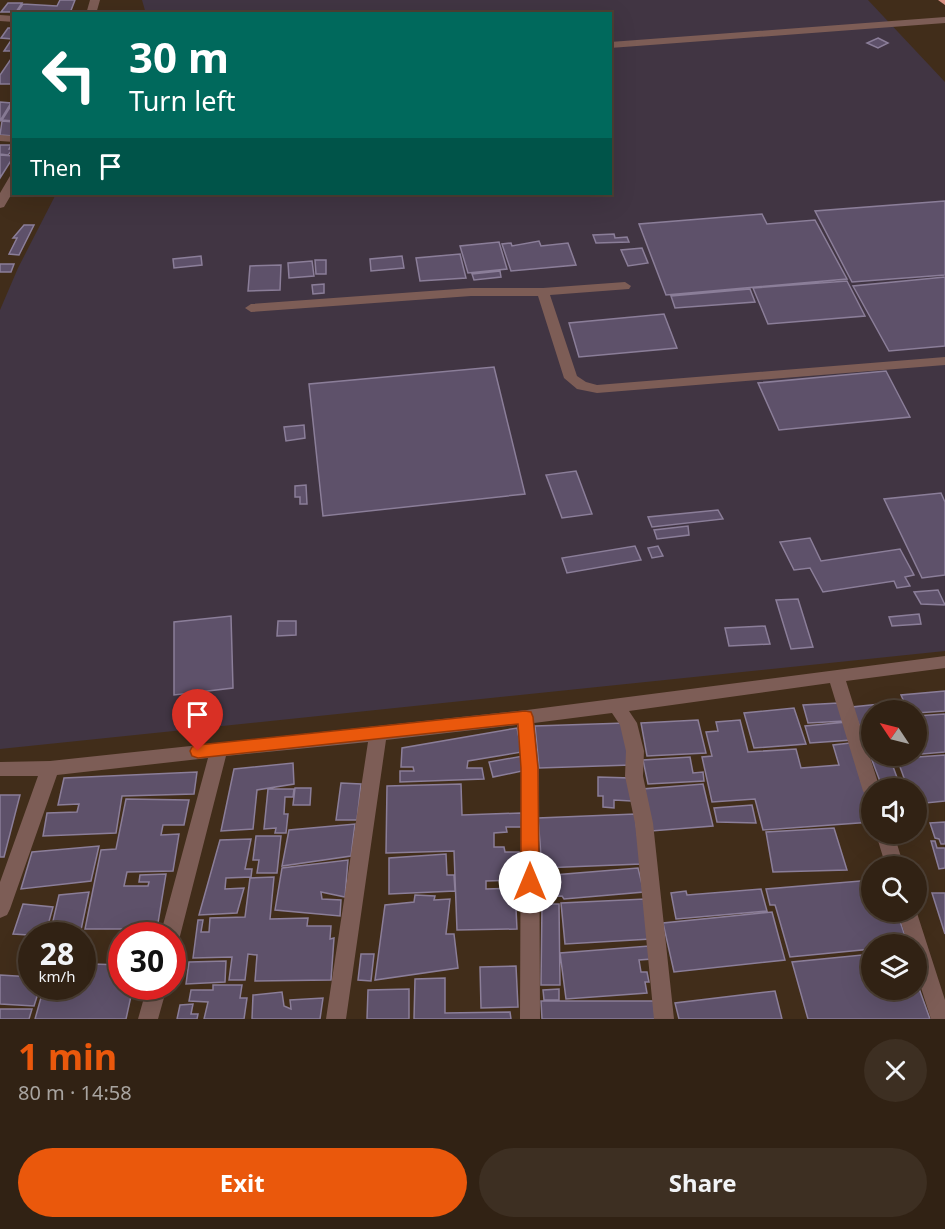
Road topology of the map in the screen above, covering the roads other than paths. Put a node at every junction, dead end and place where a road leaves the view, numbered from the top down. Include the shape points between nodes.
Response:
1 (945, 20) edge
2 (612, 45) edge
3 (12, 182) edge
4 (0, 204) edge
5 (626, 286) dead end
6 (543, 292) junction
7 (251, 308) dead end
8 (945, 361) edge
9 (945, 662) edge
10 (836, 675) junction
11 (616, 706) junction
12 (525, 717) junction
13 (378, 734) junction
14 (219, 749) junction
15 (50, 768) junction
16 (0, 769) edge
17 (868, 778) edge
18 (0, 909) edge
19 (174, 922) edge
20 (911, 922) edge
21 (153, 1000) edge
22 (148, 1019) edge
23 (336, 1019) edge
24 (530, 1019) edge
25 (664, 1019) edge
26 (941, 1019) edge

1 - 2 street
3 - 4 street
5 - 6 street
6 - 7 street via 471,292
6 - 8 street via 571,378 582,386 597,389
9 - 10 street
10 - 11 street
10 - 17 street
11 - 12 street
11 - 25 street via 628,723 635,751 634,776 644,823
12 - 13 street
12 - 24 street via 530,768
13 - 14 street
13 - 23 street
14 - 15 street
14 - 19 street
15 - 16 street
15 - 18 street
20 - 26 street
21 - 22 street

